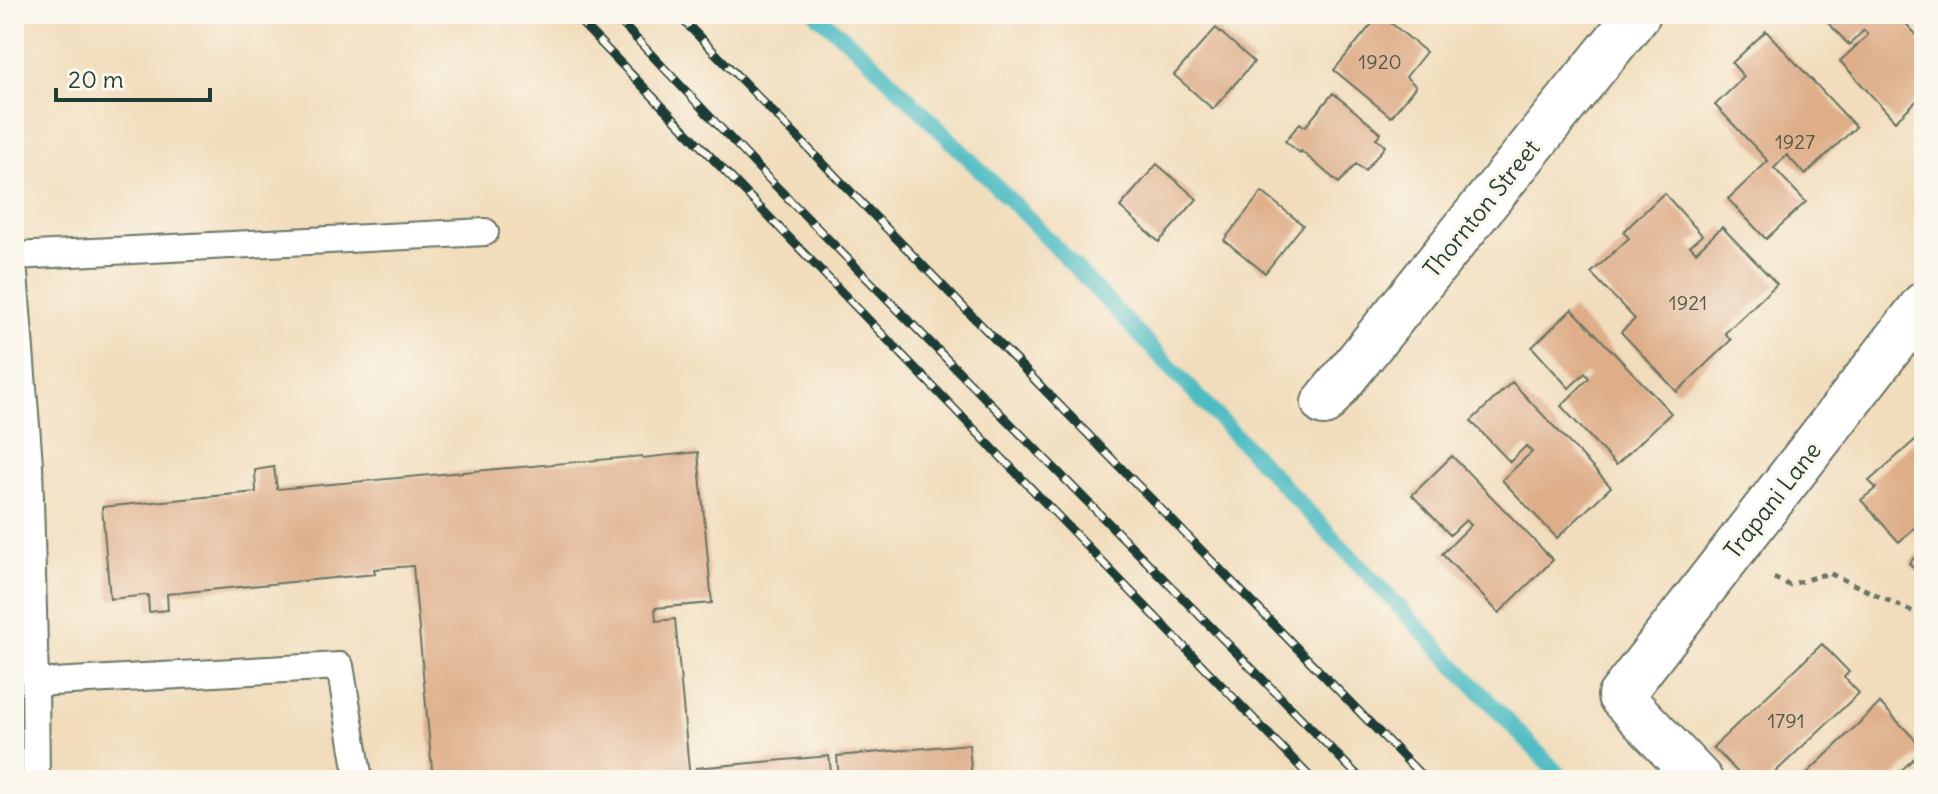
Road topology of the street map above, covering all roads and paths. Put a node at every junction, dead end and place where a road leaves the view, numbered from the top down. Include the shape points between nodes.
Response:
1 (1638, 14) edge
2 (485, 232) dead end
3 (14, 256) edge
4 (14, 274) edge
5 (1921, 315) edge
6 (1324, 403) dead end
7 (1727, 557) junction
8 (1924, 617) edge
9 (35, 683) junction
10 (36, 780) edge
11 (359, 780) edge
12 (1700, 780) edge

1 - 6 street, Thornton Street
2 - 3 lane
4 - 9 lane via 29,464
5 - 7 street, Trapani Lane
7 - 8 path via 1789,585 1829,573
7 - 12 street, Trapani Lane via 1620,696
9 - 10 lane
9 - 11 lane via 340,666

